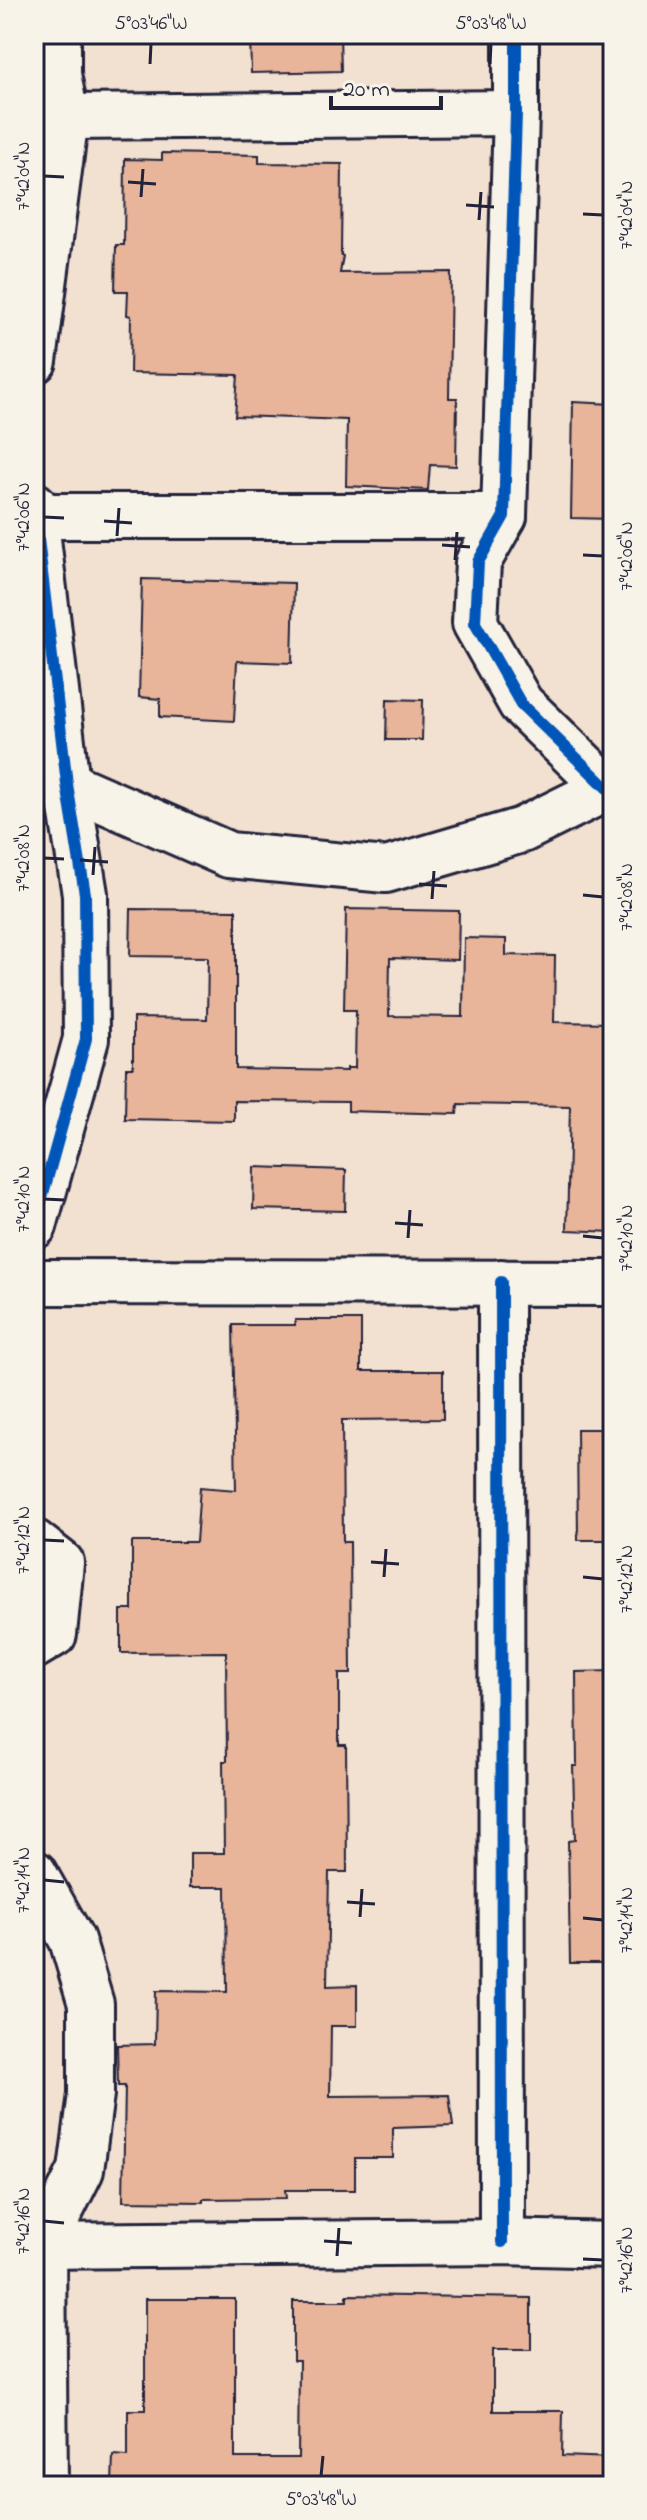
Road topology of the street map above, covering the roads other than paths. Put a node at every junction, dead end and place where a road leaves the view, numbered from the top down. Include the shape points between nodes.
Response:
1 (516, 34) edge
2 (50, 60) edge
3 (516, 113) junction
4 (66, 117) junction
5 (34, 361) edge
6 (35, 511) edge
7 (504, 516) junction
8 (67, 784) junction
9 (610, 790) edge
10 (34, 1226) edge
11 (34, 1282) edge
12 (501, 1282) junction
13 (613, 1283) edge
14 (34, 1542) edge
15 (34, 1646) edge
16 (34, 1873) edge
17 (502, 2242) junction
18 (613, 2245) edge
19 (38, 2246) edge
20 (45, 2486) edge

1 - 3 street
2 - 4 street
3 - 4 street
3 - 7 street
4 - 5 street
6 - 7 street
6 - 8 street
7 - 9 street via 478,562 475,623 521,704
8 - 9 street via 229,855 386,870 522,830
8 - 10 street via 85,894 86,1039
11 - 12 street
12 - 13 street
12 - 17 street
14 - 15 street via 61,1563 54,1634
16 - 19 street via 72,1940 91,2004 91,2094 81,2170
17 - 18 street
17 - 19 street
19 - 20 street

